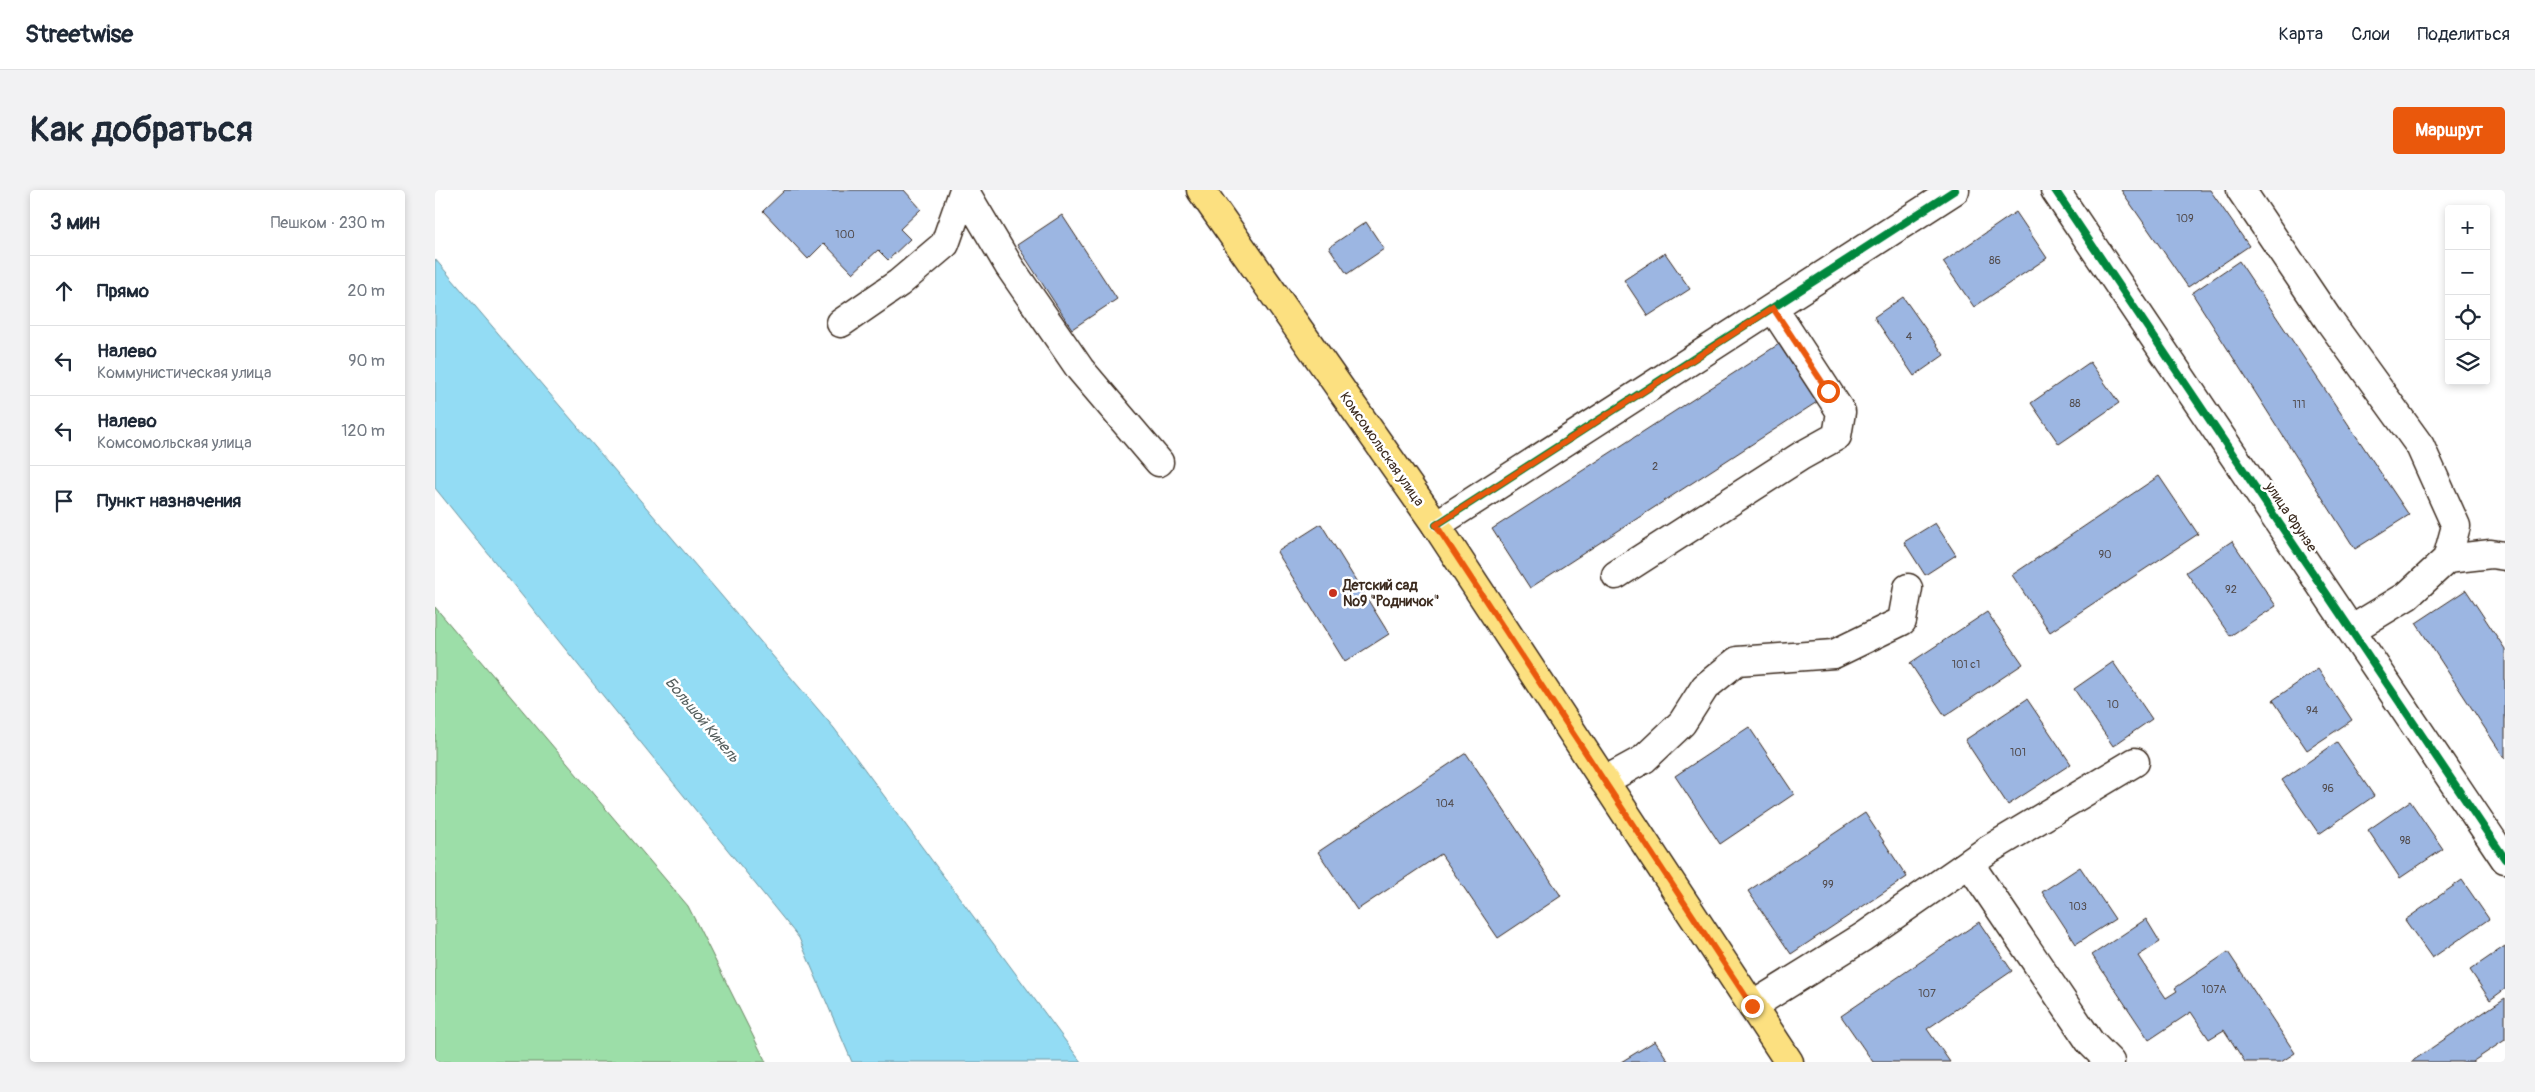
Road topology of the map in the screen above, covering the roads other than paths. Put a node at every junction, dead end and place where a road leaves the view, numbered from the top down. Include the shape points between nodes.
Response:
1 (964, 190) edge
2 (1201, 190) edge
3 (1955, 190) edge
4 (2055, 190) edge
5 (2241, 190) edge
6 (1773, 308) junction
7 (841, 323) dead end
8 (1159, 462) dead end
9 (1436, 525) junction
10 (2505, 556) edge
11 (2447, 559) junction
12 (1616, 575) dead end
13 (1908, 588) dead end
14 (2351, 630) junction
15 (2135, 762) dead end
16 (1604, 781) junction
17 (2505, 859) edge
18 (1969, 863) junction
19 (1752, 1006) junction
20 (1789, 1062) edge
21 (2111, 1062) edge

1 - 7 street via 945,244 899,283
1 - 8 street via 1009,266 1080,370
2 - 9 main road, Комсомольская улица
3 - 6 street
4 - 14 street, улица Фрунзе
5 - 11 street via 2328,319 2420,446 2456,526
6 - 9 street
6 - 12 street via 1841,412 1837,436
9 - 16 main road, Комсомольская улица
10 - 11 street via 2491,554
11 - 14 street via 2407,596
13 - 16 street via 1902,622 1834,654 1737,661 1705,687 1681,723 1644,759
14 - 17 street, улица Фрунзе
15 - 18 street
16 - 19 main road, Комсомольская улица
18 - 19 street via 1863,936
18 - 21 street via 2090,1042
19 - 20 main road, Комсомольская улица

